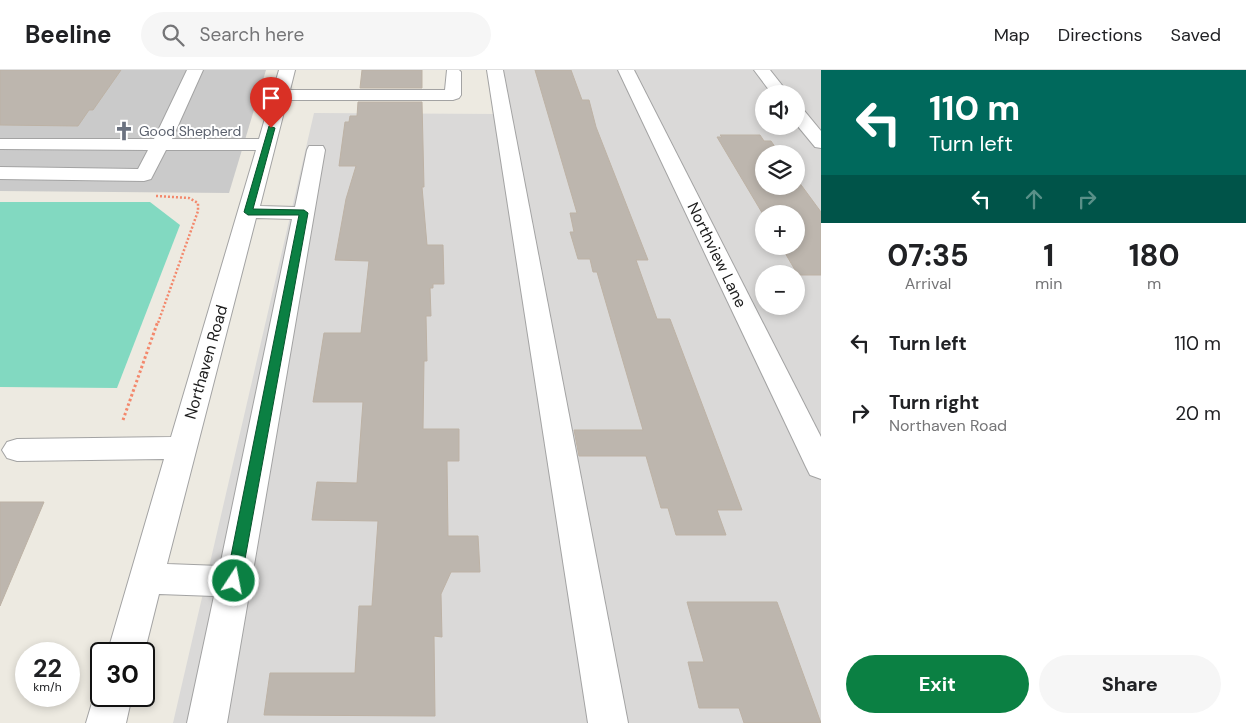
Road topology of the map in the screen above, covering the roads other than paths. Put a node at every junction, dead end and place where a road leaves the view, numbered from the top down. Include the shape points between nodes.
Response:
1 (195, 70) edge
2 (287, 70) edge
3 (494, 70) edge
4 (626, 70) edge
5 (762, 70) edge
6 (453, 72) dead end
7 (774, 85) edge
8 (280, 95) junction
9 (805, 123) edge
10 (821, 142) edge
11 (0, 144) edge
12 (267, 144) junction
13 (160, 145) junction
14 (316, 150) dead end
15 (0, 173) edge
16 (248, 212) junction
17 (304, 213) junction
18 (182, 448) junction
19 (17, 450) dead end
20 (821, 467) edge
21 (146, 579) junction
22 (234, 581) junction
23 (128, 642) edge
24 (111, 707) edge
25 (106, 723) edge
26 (207, 723) edge
27 (608, 723) edge

1 - 13 street
2 - 8 street, Northaven Road
3 - 27 street
4 - 20 street, Northview Lane
5 - 7 street
6 - 8 street via 453,96
8 - 12 street, Northaven Road
9 - 10 street
11 - 13 street
12 - 13 street
12 - 16 street, Northaven Road
13 - 15 street via 144,175
14 - 17 street
16 - 17 street
16 - 18 street, Northaven Road
17 - 22 street
18 - 19 street
18 - 21 street, Northaven Road
21 - 22 street
21 - 23 street, Northaven Road
22 - 26 street
24 - 25 street

